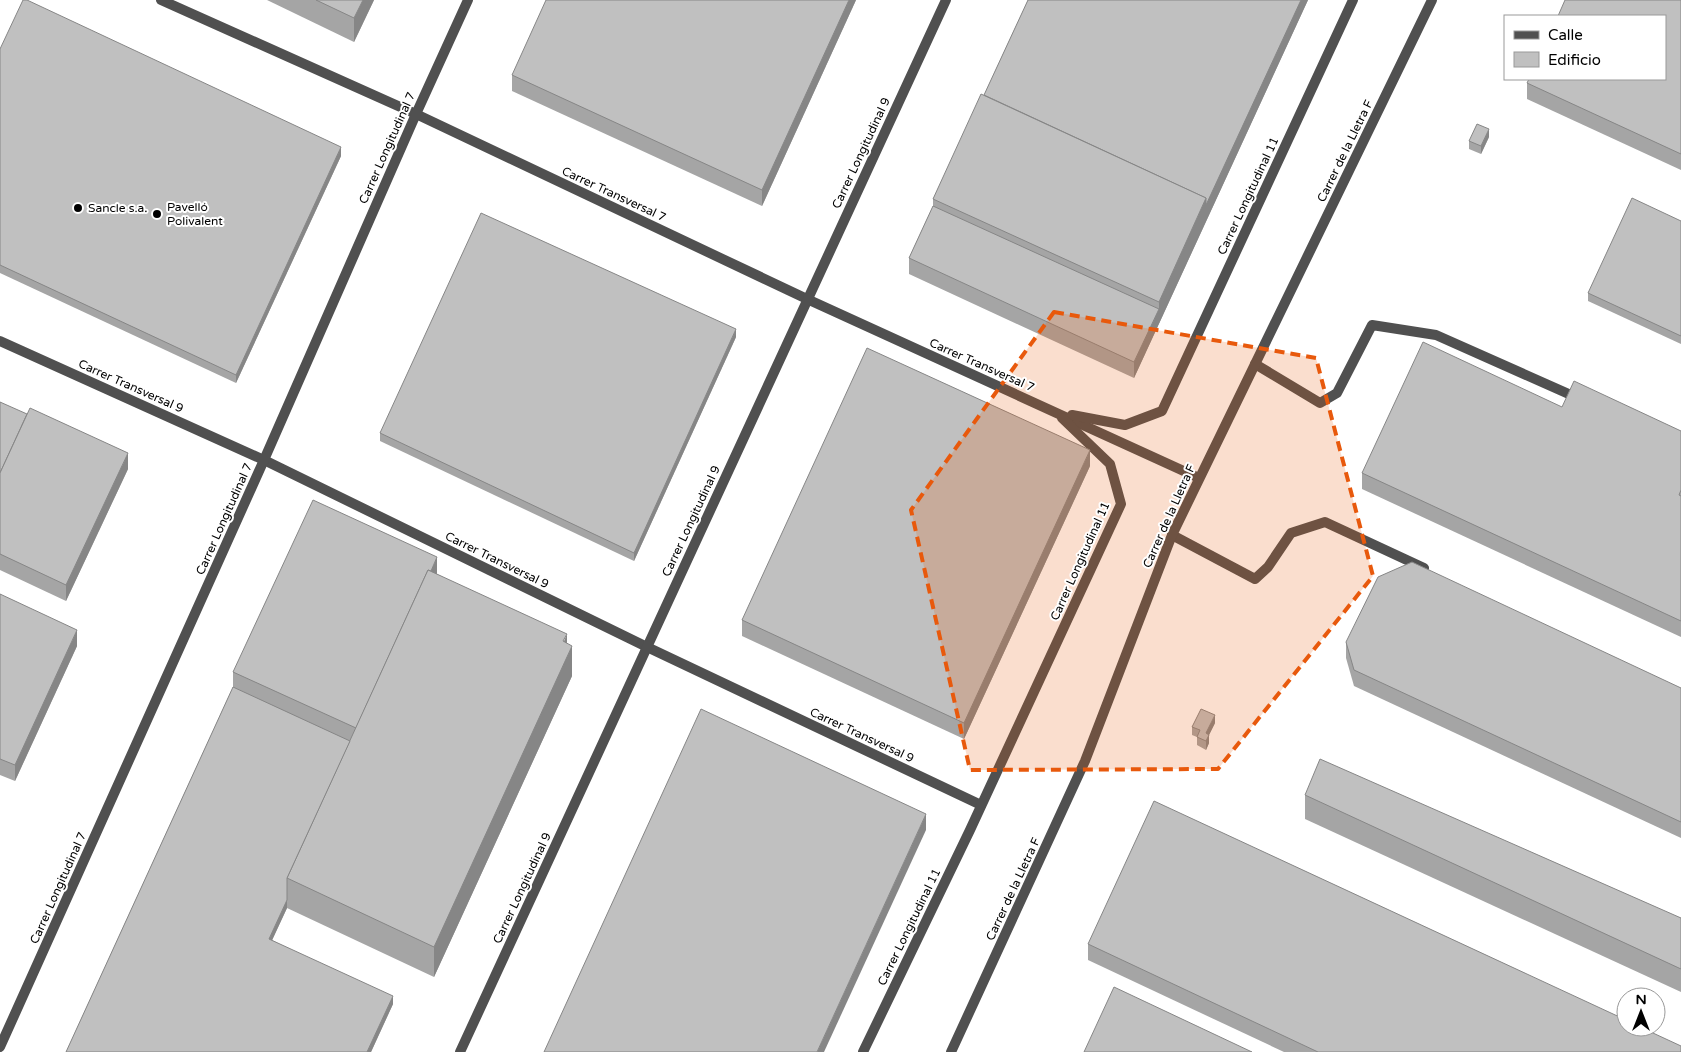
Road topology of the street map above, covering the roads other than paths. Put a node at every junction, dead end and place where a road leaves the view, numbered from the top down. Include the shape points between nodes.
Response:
1 (162, 0) edge
2 (468, 0) edge
3 (946, 0) edge
4 (1353, 0) edge
5 (1432, 0) edge
6 (416, 114) junction
7 (807, 299) junction
8 (0, 341) edge
9 (1255, 364) junction
10 (1590, 404) edge
11 (1056, 412) junction
12 (264, 460) junction
13 (1199, 478) junction
14 (1172, 535) junction
15 (1432, 572) edge
16 (647, 647) junction
17 (981, 805) junction
18 (0, 1047) edge
19 (460, 1052) edge
20 (863, 1052) edge
21 (951, 1052) edge

1 - 6 street, Carrer Transversal 7
2 - 6 street, Carrer Longitudinal 7
3 - 7 street, Carrer Longitudinal 9
4 - 11 street, Carrer Longitudinal 11 via 1162,411 1125,425
5 - 9 street, Carrer de la Lletra F
6 - 7 street, Carrer Transversal 7
6 - 12 street, Carrer Longitudinal 7
7 - 11 street, Carrer Transversal 7
7 - 16 street, Carrer Longitudinal 9
8 - 12 street, Carrer Transversal 9
9 - 10 street via 1320,403 1337,393 1372,325 1436,335
9 - 13 street, Carrer de la Lletra F
11 - 13 street
11 - 17 street, Carrer Longitudinal 11 via 1110,464 1121,504
12 - 16 street, Carrer Transversal 9
12 - 18 street, Carrer Longitudinal 7
13 - 14 street, Carrer de la Lletra F
14 - 15 street via 1255,579 1268,567 1291,533 1325,522
14 - 21 street, Carrer de la Lletra F via 1085,761
16 - 17 street, Carrer Transversal 9
16 - 19 street, Carrer Longitudinal 9
17 - 20 street, Carrer Longitudinal 11

